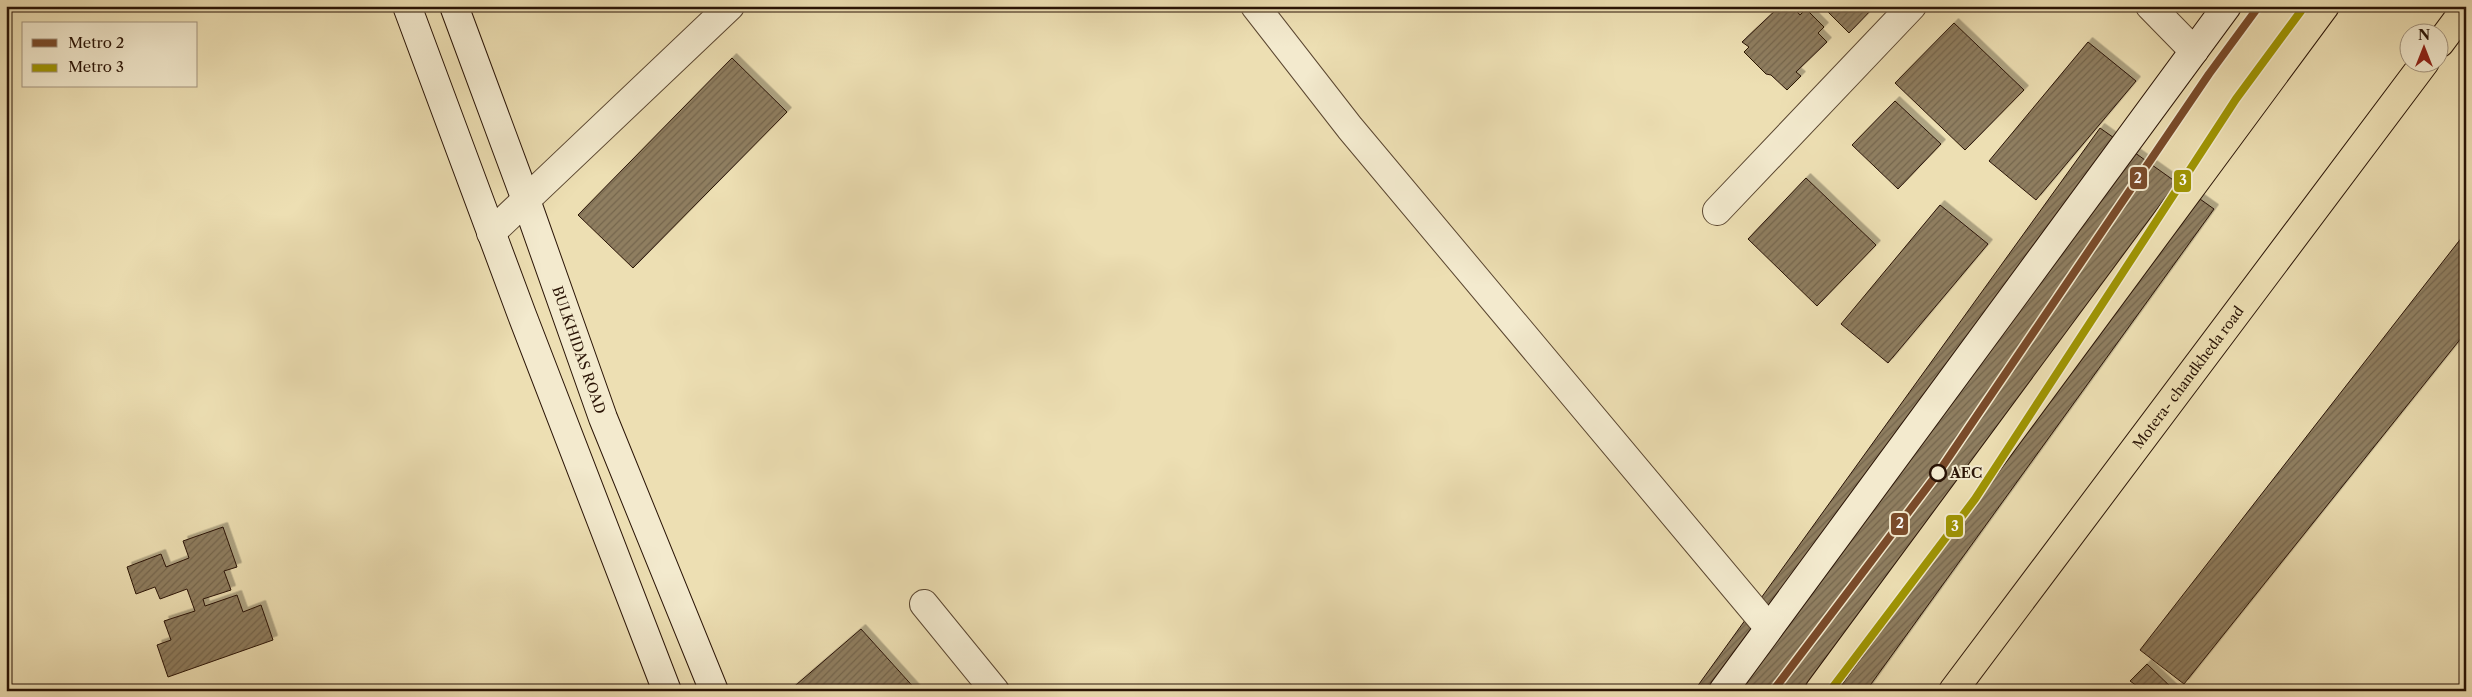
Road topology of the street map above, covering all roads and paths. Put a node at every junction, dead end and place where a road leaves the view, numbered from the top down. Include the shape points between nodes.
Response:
1 (407, 6) edge
2 (454, 6) edge
3 (730, 6) edge
4 (1256, 6) edge
5 (1912, 6) edge
6 (2150, 6) edge
7 (2227, 6) edge
8 (2326, 6) edge
9 (2466, 8) edge
10 (2450, 30) edge
11 (2194, 51) junction
12 (2417, 72) edge
13 (526, 200) junction
14 (1717, 211) dead end
15 (491, 233) junction
16 (924, 604) dead end
17 (1769, 628) junction
18 (667, 691) edge
19 (714, 691) edge
20 (995, 691) edge
21 (1723, 691) edge
22 (1819, 691) edge
23 (1953, 691) edge

1 - 15 street
2 - 13 street, BULKHIDAS ROAD
3 - 13 street
4 - 17 street via 1350,128
5 - 14 street
6 - 11 street
7 - 11 street
8 - 22 main road
9 - 10 main road
11 - 17 street
12 - 23 main road, Motera- chandkheda road
13 - 15 street
13 - 19 street, BULKHIDAS ROAD via 603,418
15 - 18 street
16 - 20 street
17 - 21 street

